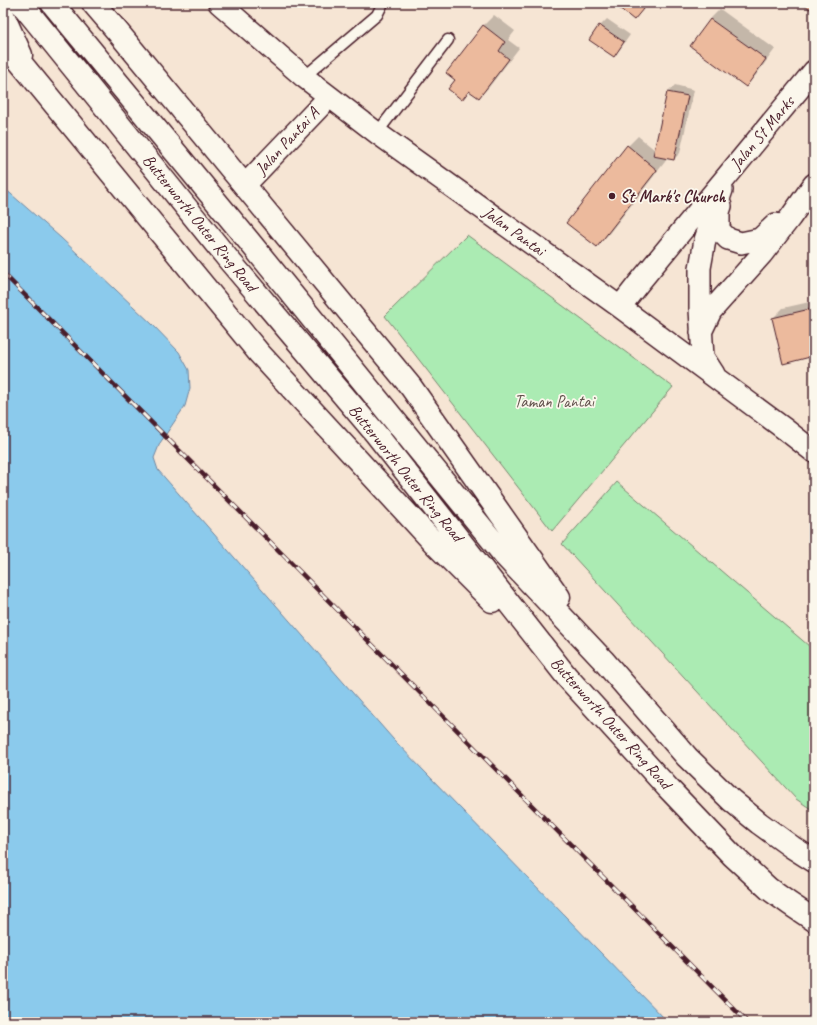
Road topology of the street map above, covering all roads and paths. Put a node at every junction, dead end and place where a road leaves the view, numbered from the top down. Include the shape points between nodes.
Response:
1 (21, 3) edge
2 (52, 3) edge
3 (93, 3) edge
4 (105, 3) edge
5 (219, 3) edge
6 (383, 3) edge
7 (3, 15) edge
8 (117, 31) junction
9 (448, 40) dead end
10 (3, 42) edge
11 (3, 54) edge
12 (814, 71) edge
13 (28, 72) junction
14 (304, 77) junction
15 (329, 97) junction
16 (377, 133) junction
17 (727, 176) junction
18 (814, 184) edge
19 (245, 186) junction
20 (800, 202) junction
21 (620, 307) junction
22 (701, 332) junction
23 (717, 379) junction
24 (814, 452) edge
25 (603, 660) junction
26 (567, 677) junction
27 (814, 861) edge
28 (814, 920) edge

1 - 26 highway, Butterworth Outer Ring Road via 228,259 376,434
2 - 25 highway, Butterworth Outer Ring Road via 505,556
3 - 8 highway
4 - 8 highway
5 - 14 street, Jalan Pantai
6 - 14 lane via 377,15
7 - 13 highway
8 - 19 highway
9 - 16 lane
10 - 13 highway
11 - 13 highway
12 - 17 street, Jalan St Marks
13 - 26 highway via 259,353 437,546
14 - 15 street, Jalan Pantai
15 - 16 street, Jalan Pantai
15 - 19 street, Jalan Pantai A
16 - 21 street, Jalan Pantai
17 - 20 street via 719,230 728,239 742,243 760,239
17 - 21 street, Jalan St Marks
17 - 22 street via 704,240 700,268
18 - 20 street
19 - 25 highway via 411,387
20 - 22 street via 762,254 711,311
21 - 23 street, Jalan Pantai
22 - 23 street via 703,357
23 - 24 street, Jalan Pantai
25 - 27 highway, Butterworth Outer Ring Road via 687,756 731,800
26 - 28 highway, Butterworth Outer Ring Road via 733,856 769,889

